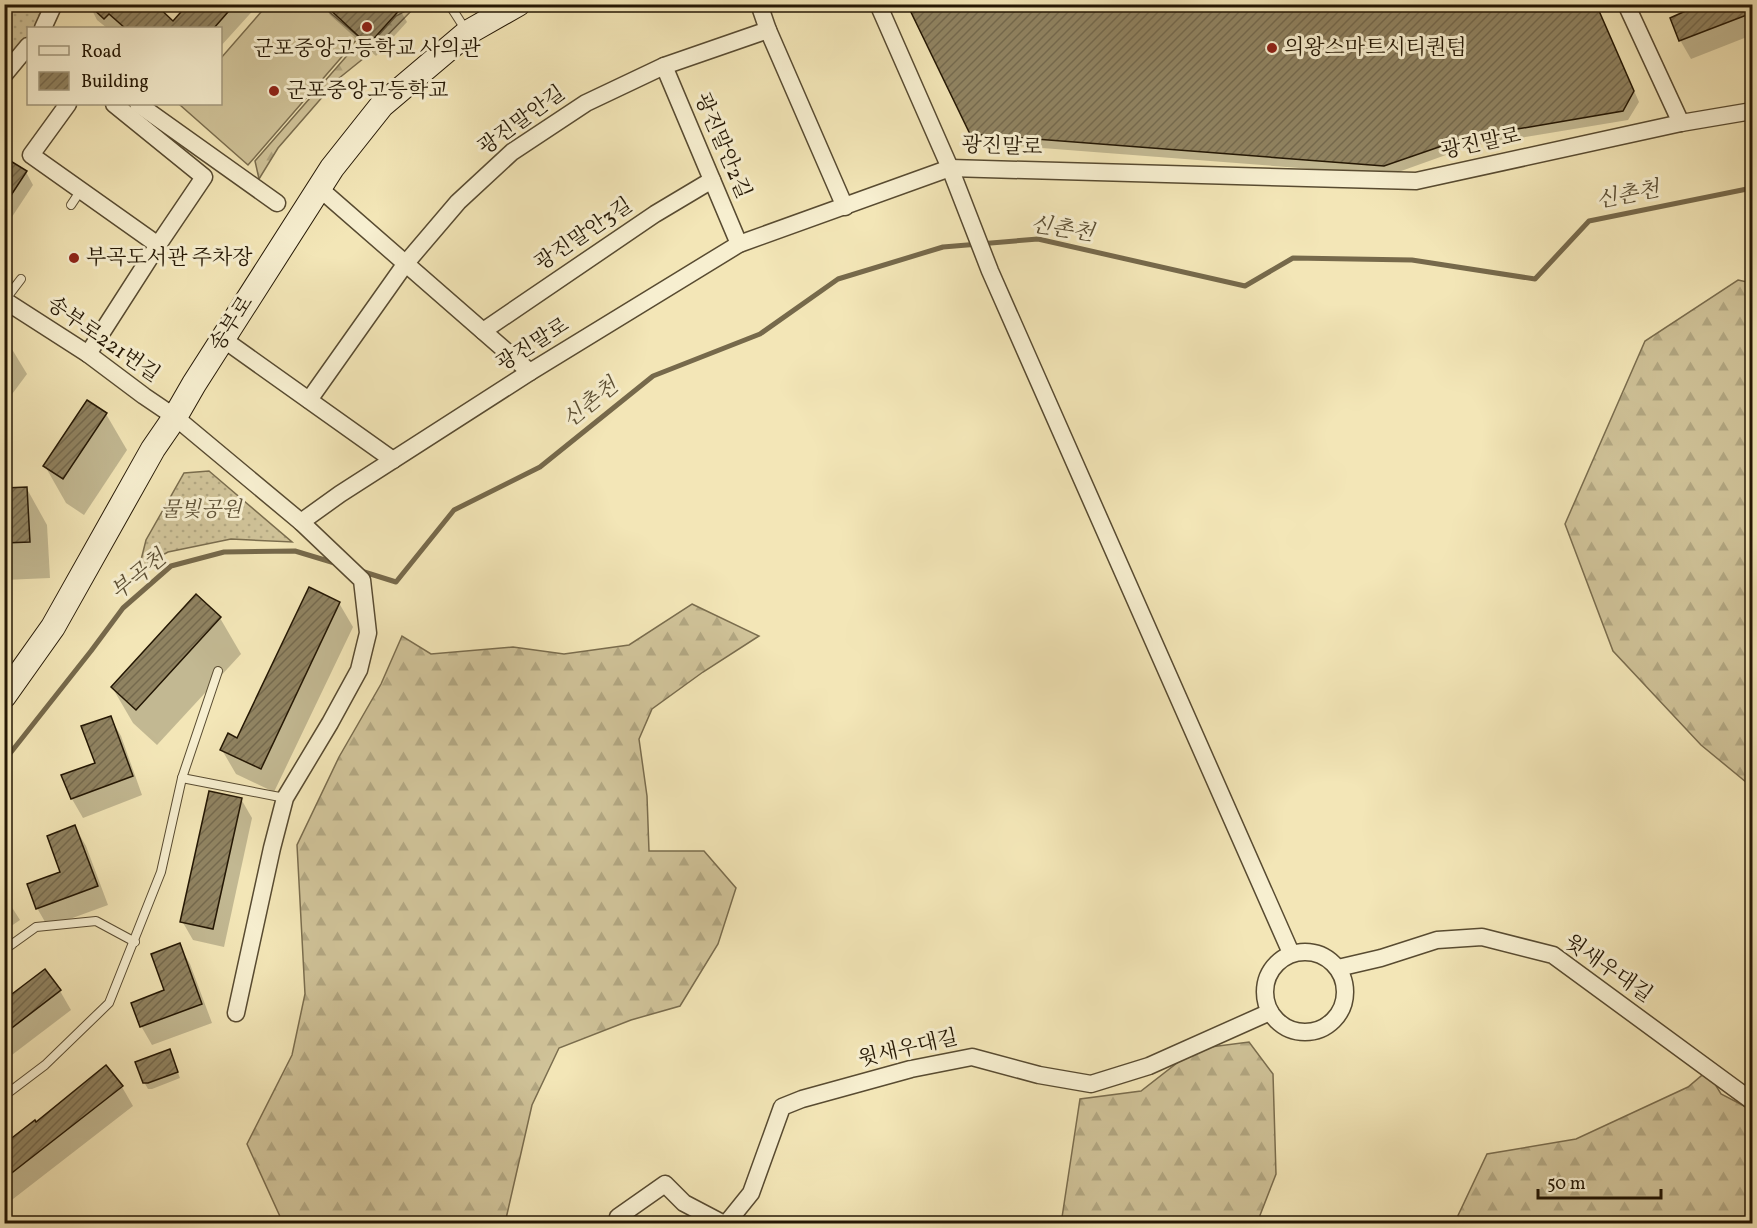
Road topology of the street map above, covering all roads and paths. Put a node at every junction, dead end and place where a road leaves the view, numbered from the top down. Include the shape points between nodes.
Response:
1 (54, 4) edge
2 (449, 4) edge
3 (518, 4) edge
4 (759, 4) edge
5 (878, 4) edge
6 (1626, 4) edge
7 (43, 27) edge
8 (768, 30) junction
9 (468, 33) junction
10 (27, 47) edge
11 (664, 66) junction
12 (4, 75) edge
13 (67, 105) edge
14 (115, 105) edge
15 (139, 105) edge
16 (1752, 111) edge
17 (1681, 123) junction
18 (950, 168) junction
19 (712, 180) junction
20 (319, 188) junction
21 (81, 190) junction
22 (277, 203) dead end
23 (71, 205) dead end
24 (845, 207) junction
25 (158, 244) junction
26 (739, 244) junction
27 (406, 263) junction
28 (21, 279) dead end
29 (5, 300) edge
30 (483, 331) junction
31 (223, 339) junction
32 (88, 354) junction
33 (530, 372) junction
34 (309, 400) junction
35 (175, 417) junction
36 (393, 460) junction
37 (301, 522) junction
38 (218, 671) dead end
39 (4, 696) edge
40 (182, 778) junction
41 (285, 798) junction
42 (135, 942) junction
43 (4, 950) edge
44 (1291, 953) junction
45 (1381, 958) junction
46 (1338, 968) junction
47 (1344, 986) junction
48 (1270, 1012) junction
49 (236, 1013) dead end
50 (4, 1096) edge
51 (1752, 1101) edge
52 (616, 1224) edge
53 (725, 1224) edge

1 - 7 street
2 - 9 lane
3 - 9 street, 송부로
4 - 8 street
5 - 18 street
6 - 17 street
8 - 11 street, 광진말안길
8 - 24 street
9 - 20 street, 송부로 via 382,105
10 - 12 street
11 - 19 street, 광진말안2길
11 - 27 street, 광진말안길 via 586,103 512,152 458,202
13 - 21 street via 31,155
14 - 25 street via 204,177
15 - 22 street
16 - 17 street, 광진말로
17 - 18 street, 광진말로 via 1416,181
18 - 24 street, 광진말로
18 - 44 street via 990,271
19 - 26 street, 광진말안2길
19 - 30 street, 광진말안3길
20 - 27 street
20 - 31 street, 송부로
21 - 23 lane
21 - 25 street
24 - 26 street, 광진말로
25 - 32 street
26 - 33 street, 광진말로
27 - 30 street
27 - 34 street, 광진말안길
28 - 29 lane
29 - 32 street, 송부로221번길
30 - 33 street
31 - 34 street
31 - 35 street, 송부로
32 - 35 street, 송부로221번길
33 - 36 street, 광진말로
34 - 36 street
35 - 37 street, 송부로221번길
35 - 39 street, 송부로 via 53,627
36 - 37 street, 광진말로
37 - 41 street, 송부로221번길 via 362,580 368,633 359,670
38 - 40 lane
40 - 41 lane
40 - 42 lane via 161,872
41 - 49 street
42 - 43 lane via 96,921 36,927
42 - 50 lane via 109,1003 45,1065
44 - 46 street via 1317,953
44 - 48 street via 1271,969 1266,981 1264,994
45 - 46 street
45 - 47 street
45 - 51 street, 윗새우대길 via 1437,939 1482,937 1553,955
46 - 47 street
47 - 48 street via 1342,1008 1324,1028 1297,1031 1284,1027
48 - 53 street, 윗새우대길 via 1149,1066 1091,1084 972,1057 802,1099 782,1107 751,1192
52 - 53 street via 618,1217 665,1184 684,1203

